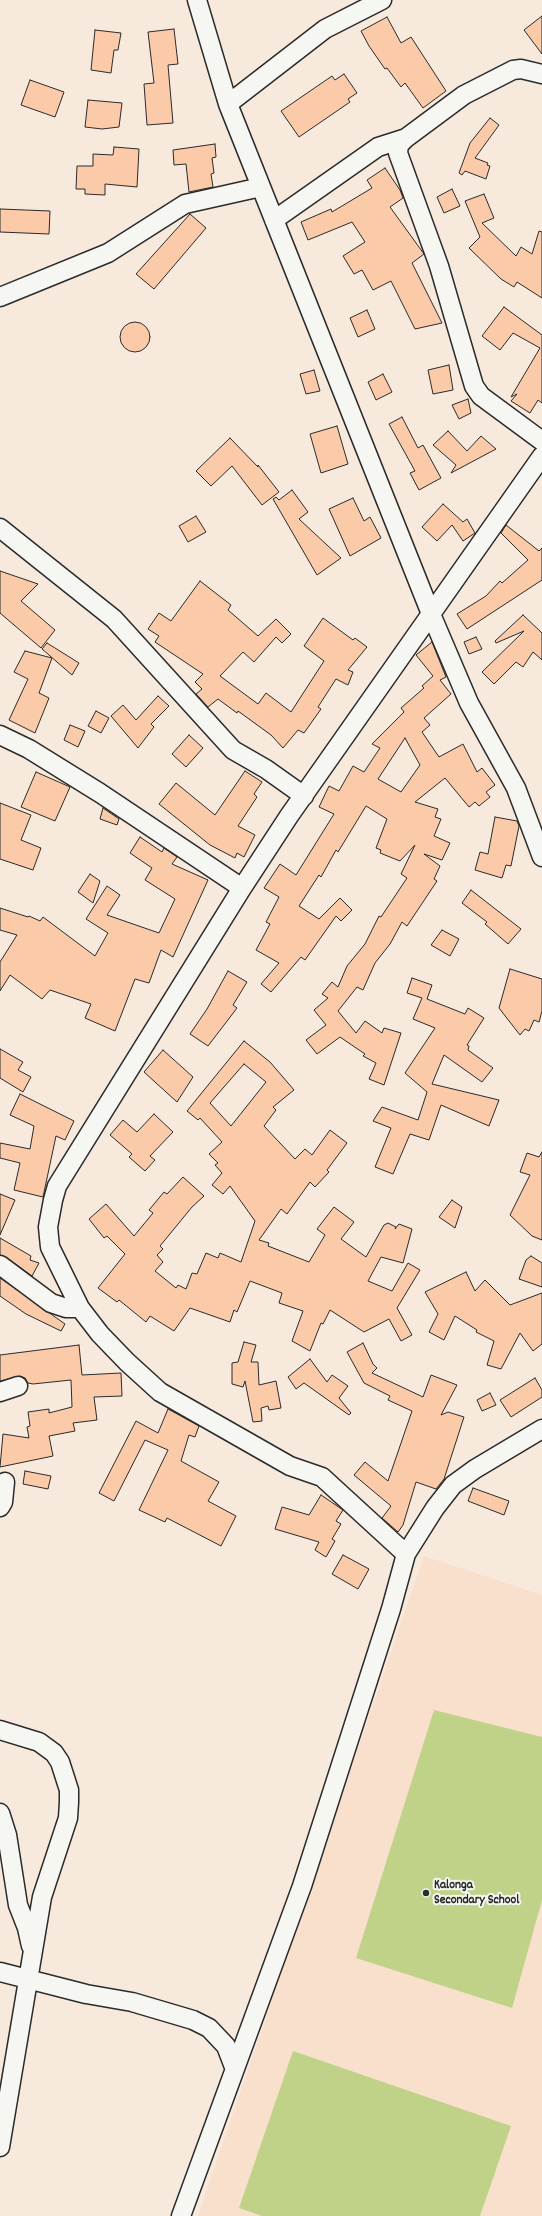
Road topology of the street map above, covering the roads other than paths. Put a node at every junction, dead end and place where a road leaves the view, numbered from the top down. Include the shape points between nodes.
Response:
1 (197, 0) edge
2 (382, 0) edge
3 (542, 74) edge
4 (228, 104) junction
5 (406, 138) junction
6 (261, 187) junction
7 (274, 220) junction
8 (0, 297) edge
9 (542, 441) edge
10 (542, 456) edge
11 (0, 528) edge
12 (431, 614) junction
13 (0, 735) edge
14 (304, 796) junction
15 (542, 857) edge
16 (242, 888) junction
17 (0, 1265) edge
18 (80, 1308) junction
19 (18, 1386) dead end
20 (0, 1392) edge
21 (542, 1429) edge
22 (5, 1482) dead end
23 (0, 1507) edge
24 (406, 1554) junction
25 (0, 1730) edge
26 (0, 1813) edge
27 (32, 1952) junction
28 (0, 1972) edge
29 (28, 1980) junction
30 (234, 2067) junction
31 (0, 2147) edge
32 (181, 2216) edge

1 - 4 street
2 - 4 street via 326,29
3 - 5 street via 521,69 506,73 464,95
4 - 6 street
5 - 7 street via 378,147
5 - 9 street via 399,145 398,153 439,266 474,386 481,396
6 - 7 street
6 - 8 street via 185,204 108,253
7 - 12 street
10 - 12 street
11 - 14 street via 114,620 233,750
12 - 14 street
12 - 15 street via 468,703 516,788
13 - 16 street via 29,749 100,793
14 - 16 street
16 - 18 street via 57,1186 48,1227 50,1247
17 - 18 street via 51,1303 66,1308
18 - 24 street via 100,1334 160,1392 290,1466 322,1477
19 - 20 street
21 - 24 street via 453,1485
22 - 23 street
24 - 30 street via 391,1609 302,1886
25 - 27 street via 39,1742 54,1753 60,1762 69,1790 68,1818 42,1897
26 - 27 street via 7,1835 18,1904
27 - 29 street
28 - 29 street
29 - 30 street via 132,2002 193,2020 209,2028 226,2046
29 - 31 street
30 - 32 street

